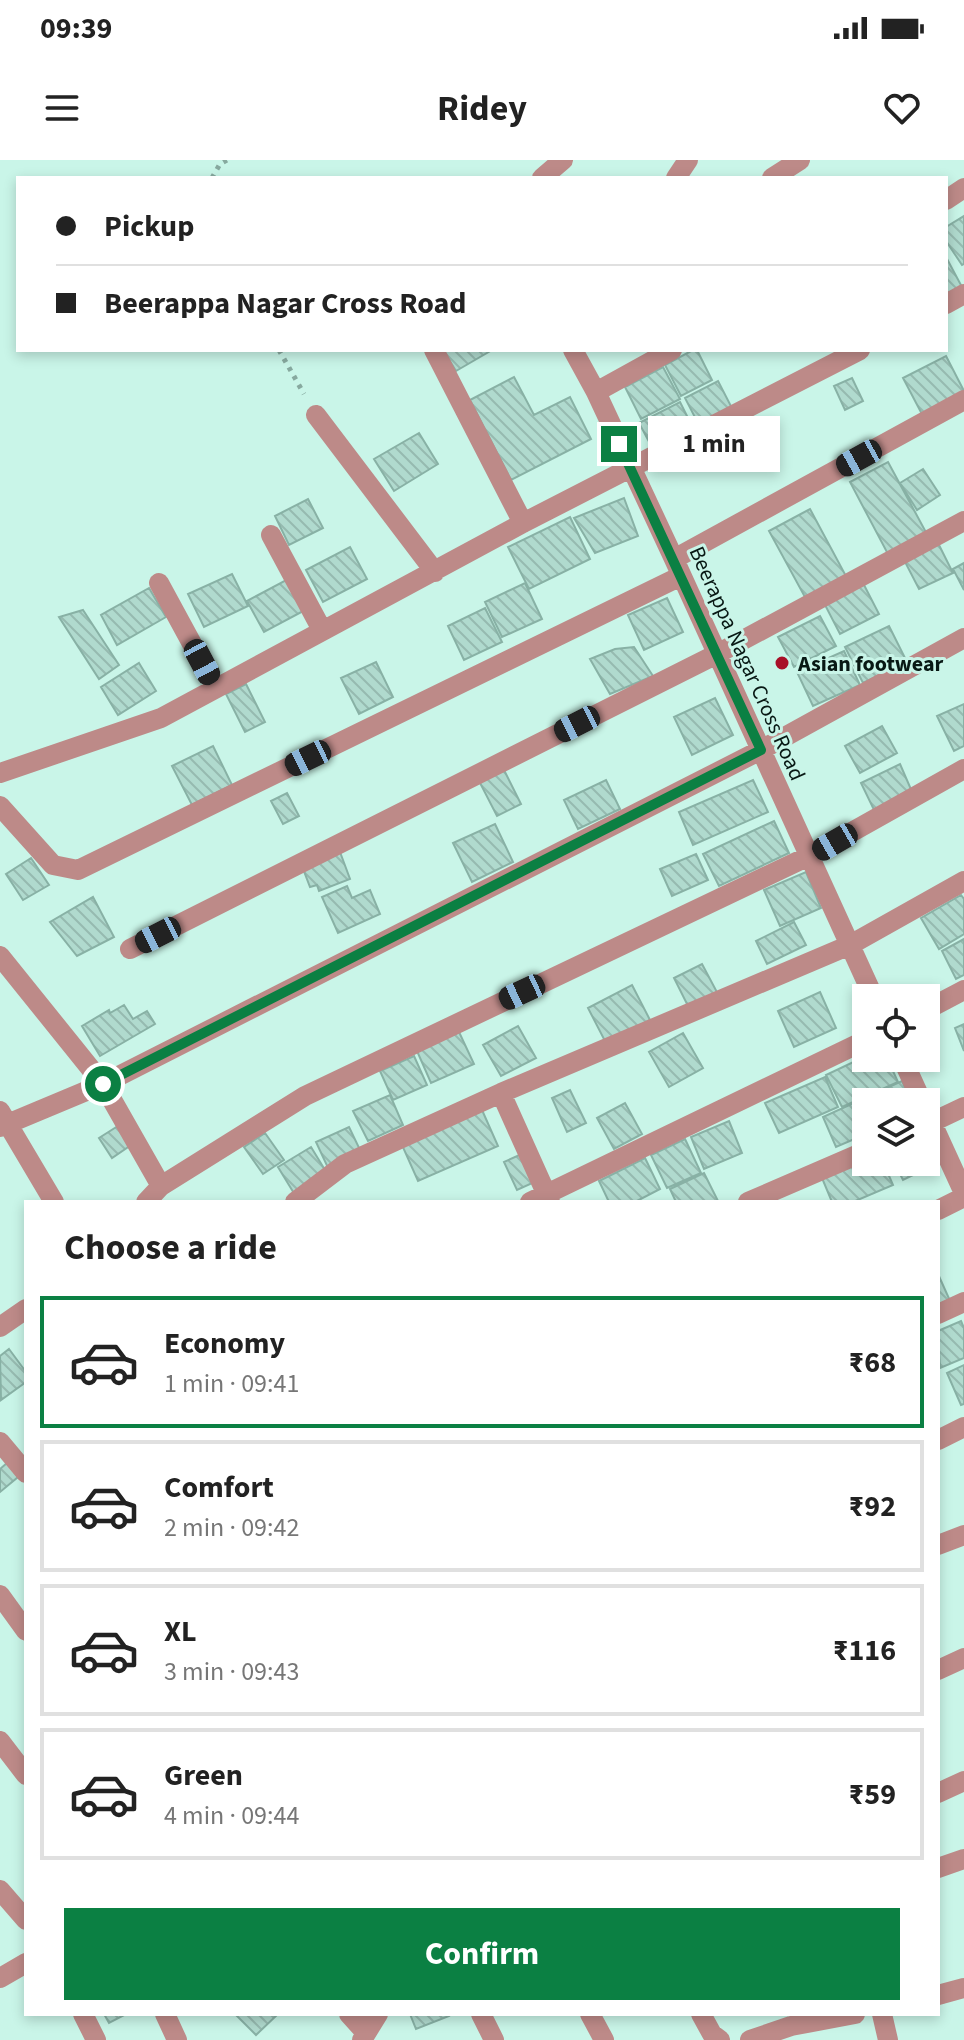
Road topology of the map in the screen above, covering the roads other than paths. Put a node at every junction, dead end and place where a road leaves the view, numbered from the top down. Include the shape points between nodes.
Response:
1 (563, 160) edge
2 (800, 160) edge
3 (544, 176) edge
4 (775, 176) edge
5 (435, 352) edge
6 (574, 352) edge
7 (668, 352) edge
8 (856, 352) edge
9 (596, 392) junction
10 (964, 400) edge
11 (316, 415) road end
12 (631, 470) junction
13 (964, 521) edge
14 (523, 523) junction
15 (271, 535) dead end
16 (678, 568) junction
17 (435, 572) junction
18 (159, 583) dead end
19 (322, 630) junction
20 (964, 638) edge
21 (717, 654) junction
22 (216, 688) junction
23 (761, 750) junction
24 (964, 769) edge
25 (0, 773) edge
26 (0, 806) edge
27 (809, 856) junction
28 (964, 881) edge
29 (850, 945) junction
30 (130, 949) dead end
31 (0, 956) edge
32 (868, 984) edge
33 (964, 990) edge
34 (940, 1003) edge
35 (852, 1047) edge
36 (103, 1084) junction
37 (501, 1093) junction
38 (964, 1107) edge
39 (940, 1115) edge
40 (2, 1120) edge
41 (940, 1144) edge
42 (852, 1157) edge
43 (161, 1186) junction
44 (964, 1195) edge
45 (542, 1199) edge
46 (53, 1200) edge
47 (148, 1200) edge
48 (298, 1200) edge
49 (753, 1200) edge
50 (940, 1209) edge
51 (964, 1302) edge
52 (940, 1313) edge
53 (964, 1427) edge
54 (940, 1439) edge
55 (0, 1442) edge
56 (24, 1471) edge
57 (964, 1535) edge
58 (940, 1544) edge
59 (0, 1595) edge
60 (24, 1628) edge
61 (964, 1658) edge
62 (940, 1669) edge
63 (0, 1741) edge
64 (24, 1772) edge
65 (964, 1781) edge
66 (940, 1792) edge
67 (964, 1859) edge
68 (940, 1867) edge
69 (0, 1890) edge
70 (24, 1918) edge
71 (24, 1964) edge
72 (0, 1978) edge
73 (964, 1988) edge
74 (940, 1994) edge
75 (84, 2016) edge
76 (166, 2016) edge
77 (352, 2016) edge
78 (482, 2016) edge
79 (591, 2016) edge
80 (702, 2016) edge
81 (844, 2016) edge
82 (882, 2016) edge
83 (373, 2029) edge
84 (96, 2040) edge
85 (177, 2040) edge
86 (494, 2040) edge
87 (604, 2040) edge
88 (720, 2040) edge
89 (750, 2040) edge
90 (888, 2040) edge

1 - 3 street
2 - 4 street
5 - 14 street
6 - 9 street, Beerappa Nagar Cross Road
7 - 9 street
8 - 12 street
9 - 12 street, Beerappa Nagar Cross Road
10 - 16 street
11 - 17 street
12 - 14 street
12 - 16 street, Beerappa Nagar Cross Road
13 - 21 street
14 - 17 street
15 - 19 street
16 - 21 street, Beerappa Nagar Cross Road
16 - 26 street via 78,870 53,865
17 - 19 street
18 - 22 street
19 - 22 street
20 - 23 street
21 - 23 street, Beerappa Nagar Cross Road
21 - 30 street
22 - 25 street via 161,718
23 - 27 street, Beerappa Nagar Cross Road
23 - 36 street
24 - 27 street
27 - 29 street, Beerappa Nagar Cross Road
27 - 43 street via 305,1096
28 - 29 street
29 - 32 street, Beerappa Nagar Cross Road
29 - 37 street
31 - 36 street
33 - 34 street
35 - 45 street
36 - 40 street
36 - 43 street
37 - 45 street
37 - 48 street via 345,1164
38 - 39 street
40 - 46 street
41 - 44 street
42 - 49 street
43 - 47 street
44 - 50 street
51 - 52 street
53 - 54 street
55 - 56 street
57 - 58 street
59 - 60 street
61 - 62 street
63 - 64 street
65 - 66 street
67 - 68 street
69 - 70 street
71 - 72 street
73 - 74 street
75 - 84 street
76 - 85 street
77 - 83 street
78 - 86 street
79 - 87 street
80 - 88 street
81 - 89 street
82 - 90 street

